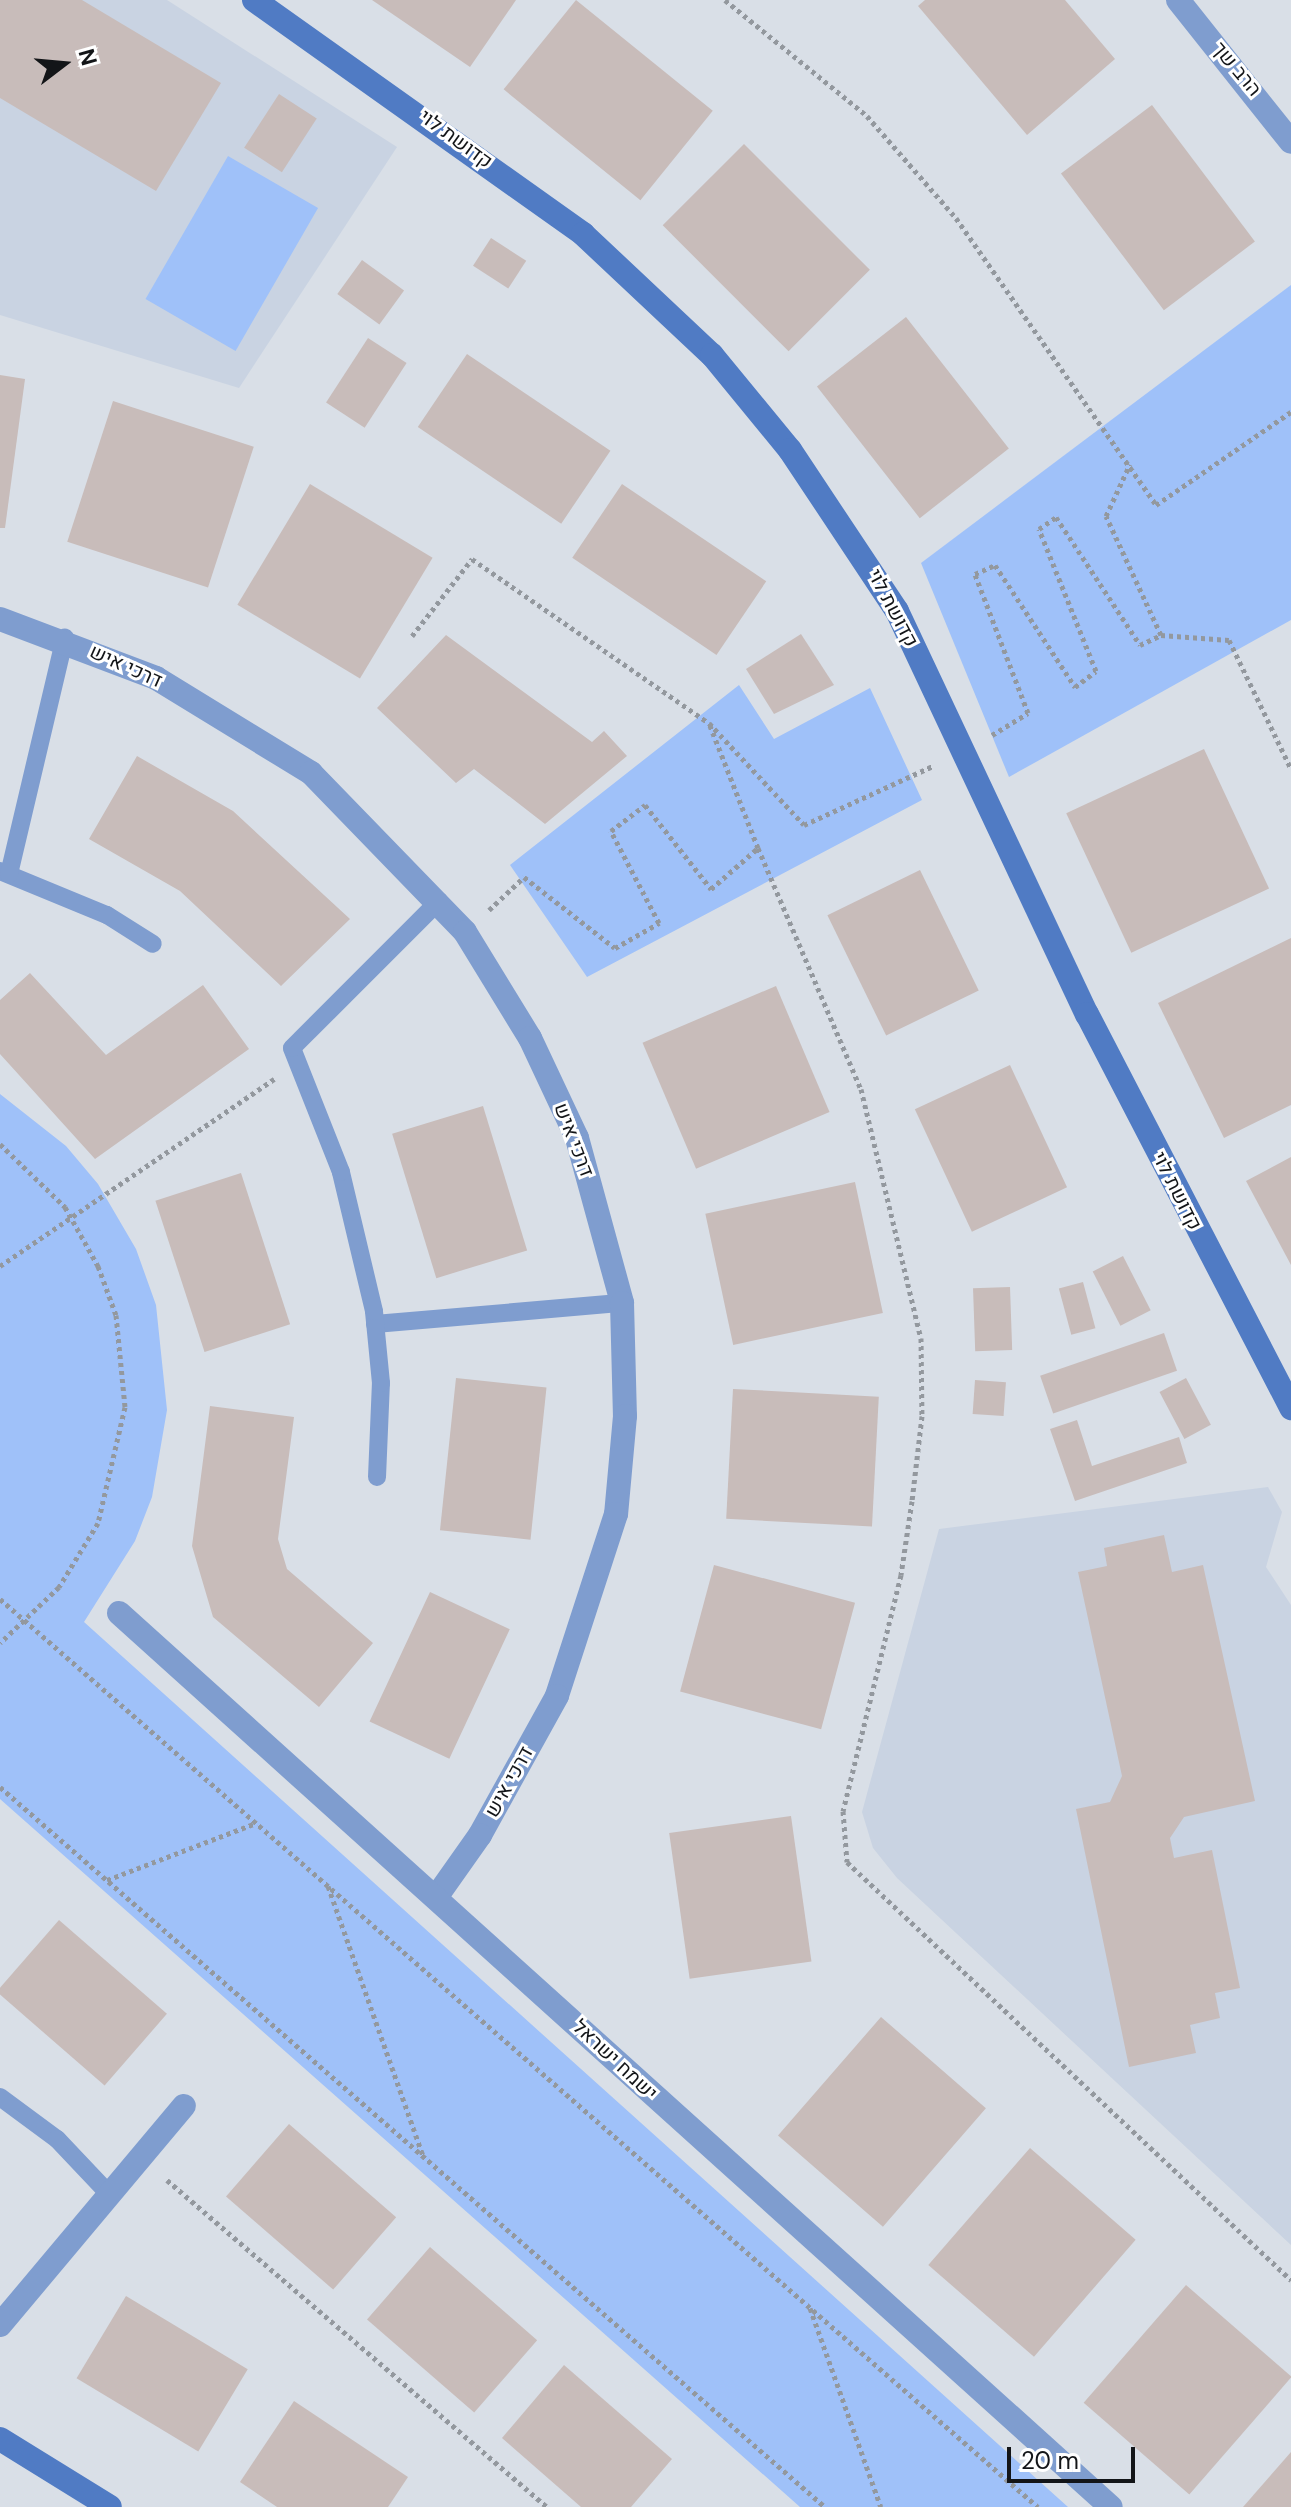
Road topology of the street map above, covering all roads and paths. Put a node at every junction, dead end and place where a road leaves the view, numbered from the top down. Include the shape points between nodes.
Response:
1 (254, 0) edge
2 (725, 0) edge
3 (1178, 0) edge
4 (1291, 142) edge
5 (1291, 412) edge
6 (1130, 464) junction
7 (0, 619) edge
8 (1161, 635) junction
9 (412, 636) dead end
10 (65, 638) junction
11 (709, 723) junction
12 (964, 752) junction
13 (1291, 769) edge
14 (758, 848) junction
15 (4, 872) edge
16 (439, 901) junction
17 (465, 932) junction
18 (153, 944) dead end
19 (296, 1064) junction
20 (0, 1144) edge
21 (71, 1219) junction
22 (0, 1266) edge
23 (622, 1303) junction
24 (375, 1324) junction
25 (1290, 1405) edge
26 (377, 1477) dead end
27 (0, 1599) edge
28 (119, 1613) dead end
29 (28, 1623) junction
30 (0, 1643) edge
31 (0, 1787) edge
32 (256, 1823) junction
33 (107, 1880) junction
34 (328, 1885) junction
35 (437, 1896) junction
36 (0, 2097) edge
37 (184, 2106) dead end
38 (139, 2155) junction
39 (424, 2157) junction
40 (108, 2193) junction
41 (1291, 2280) edge
42 (809, 2307) junction
43 (0, 2325) edge
44 (0, 2439) edge
45 (110, 2507) edge
46 (547, 2507) edge
47 (825, 2507) edge
48 (881, 2507) edge
49 (1038, 2507) edge
50 (1111, 2507) edge

1 - 12 street, קדושת לוי via 583,234 712,355 858,543
2 - 6 path via 867,116 927,184
3 - 4 street, הרב שך
5 - 6 path via 1156,505
6 - 8 path via 1106,516
7 - 10 street, דרכי איש
8 - 12 path via 1140,645 1056,517 1039,529 1096,671 1075,687 995,565 975,574 1028,713
8 - 13 path via 1229,640
9 - 11 path via 472,559
10 - 15 lane
10 - 16 street, דרכי איש via 232,718 311,773
11 - 12 path via 804,825
11 - 14 path
12 - 25 street, קדושת לוי via 1087,1014
14 - 17 path via 711,889 645,805 611,831 659,923 615,948 524,877
14 - 41 path via 861,1089 921,1338 922,1416 905,1545 843,1811 847,1862
15 - 18 lane via 107,915
16 - 17 street, דרכי איש
16 - 19 lane via 299,1036 292,1048
17 - 23 street, דרכי איש via 530,1038 577,1138
19 - 21 path
19 - 24 lane via 341,1172
20 - 21 path
21 - 22 path
21 - 29 path via 116,1315 125,1407 98,1523
23 - 24 lane
23 - 35 street, דרכי איש via 625,1416 616,1514 584,1627 557,1696 480,1835
24 - 26 lane
27 - 29 path
28 - 35 street, ישמח ישראל
29 - 30 path
29 - 32 path
31 - 33 path
32 - 33 path
32 - 34 path
33 - 39 path
34 - 39 path
34 - 42 path
35 - 50 street, ישמח ישראל
36 - 40 lane via 57,2139
37 - 38 street
38 - 40 street
38 - 46 path
39 - 47 path
40 - 43 street
42 - 48 path
42 - 49 path
44 - 45 street

